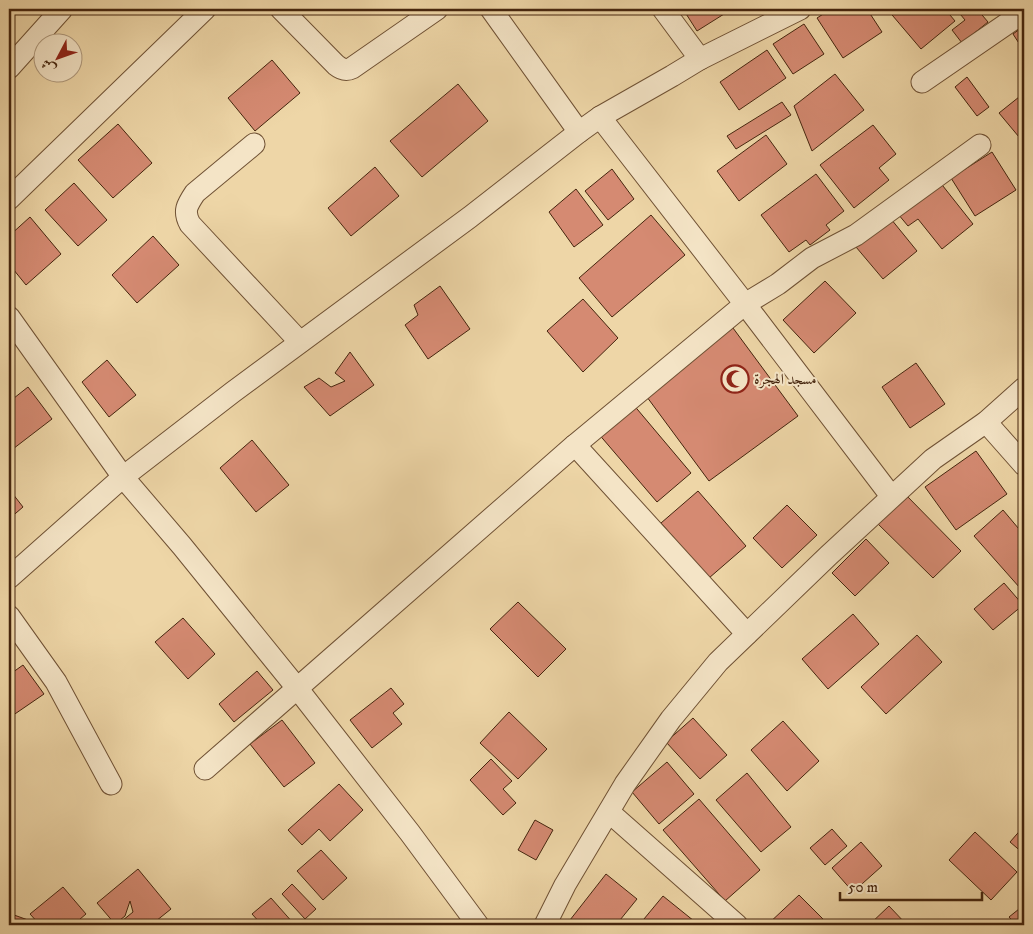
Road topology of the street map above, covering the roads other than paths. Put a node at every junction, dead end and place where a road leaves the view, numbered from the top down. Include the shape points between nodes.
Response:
1 (62, 9) edge
2 (205, 9) edge
3 (281, 9) edge
4 (437, 9) edge
5 (491, 9) edge
6 (663, 9) edge
7 (800, 9) edge
8 (1024, 12) edge
9 (700, 59) junction
10 (9, 68) edge
11 (922, 82) dead end
12 (600, 117) junction
13 (578, 132) junction
14 (254, 144) dead end
15 (980, 145) dead end
16 (9, 199) edge
17 (745, 304) junction
18 (9, 317) edge
19 (300, 342) junction
20 (1024, 388) edge
21 (986, 422) junction
22 (575, 445) junction
23 (1024, 464) edge
24 (123, 477) junction
25 (891, 496) junction
26 (9, 578) edge
27 (9, 616) edge
28 (747, 634) junction
29 (297, 688) junction
30 (205, 769) dead end
31 (111, 784) dead end
32 (609, 812) junction
33 (478, 925) edge
34 (545, 925) edge
35 (737, 925) edge

1 - 10 street
2 - 16 street
3 - 4 street via 336,65 346,70
5 - 13 street
6 - 9 street
7 - 9 street
8 - 11 street
9 - 12 street
12 - 13 street
12 - 17 street
13 - 19 street via 470,217
14 - 19 street via 195,193 186,209 186,217
15 - 17 street via 856,235 812,258
17 - 22 street
17 - 25 street
18 - 24 street
19 - 24 street
20 - 21 street
21 - 23 street
21 - 25 street via 933,459
22 - 28 street
22 - 29 street
24 - 26 street
24 - 29 street
25 - 28 street
27 - 31 street via 56,682
28 - 32 street via 718,662 671,719
29 - 30 street
29 - 33 street
32 - 34 street
32 - 35 street

